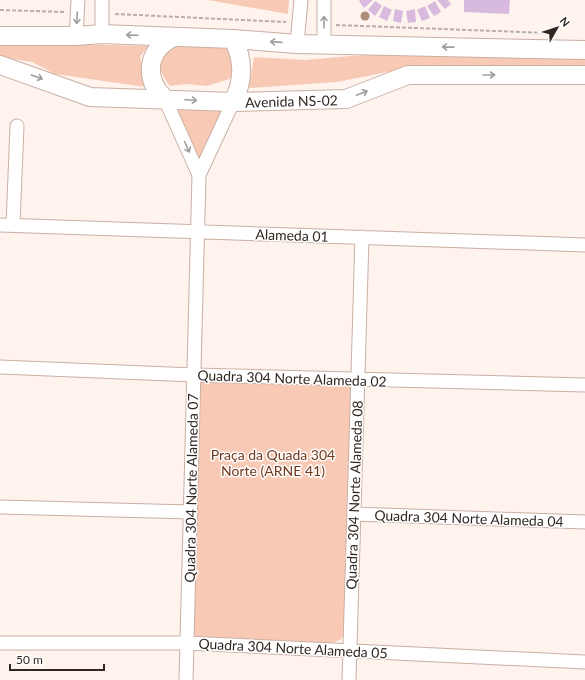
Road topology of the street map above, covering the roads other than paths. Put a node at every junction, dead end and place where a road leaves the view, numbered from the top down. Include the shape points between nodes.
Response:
1 (78, 0) edge
2 (102, 0) edge
3 (300, 0) edge
4 (324, 0) edge
5 (102, 34) junction
6 (0, 36) edge
7 (76, 36) junction
8 (174, 37) junction
9 (233, 39) junction
10 (297, 44) junction
11 (324, 44) junction
12 (585, 50) edge
13 (0, 65) edge
14 (585, 75) edge
15 (165, 99) junction
16 (233, 102) junction
17 (17, 126) dead end
18 (199, 175) junction
19 (6, 225) edge
20 (198, 232) junction
21 (362, 237) junction
22 (585, 245) edge
23 (0, 367) edge
24 (194, 375) junction
25 (358, 379) junction
26 (585, 385) edge
27 (0, 507) edge
28 (191, 512) junction
29 (354, 514) junction
30 (585, 522) edge
31 (0, 643) edge
32 (187, 644) junction
33 (350, 651) junction
34 (585, 662) edge
35 (186, 680) edge
36 (349, 680) edge

1 -> 7 street
2 - 5 street
3 - 10 street
11 -> 4 street
5 - 7 street
8 -> 5 street
6 - 7 street
8 - 9 street
8 - 15 street via 156,50 151,64 150,72 155,87
10 -> 9 street
9 - 16 street via 240,56 242,75
10 - 11 street
12 -> 11 street
13 -> 15 street, Avenida NS-02 via 90,97
16 -> 14 street, Avenida NS-02 via 346,99 408,75
15 -> 16 street, Avenida NS-02
15 -> 18 street, Quadra 304 Norte Alameda 07
16 - 18 street, Quadra 304 Norte Alameda 07
17 - 19 street
18 - 20 street, Quadra 304 Norte Alameda 07
19 - 20 street, Alameda 01
20 - 21 street, Alameda 01
20 - 24 street, Quadra 304 Norte Alameda 07
21 - 22 street, Alameda 01
21 - 25 street, Quadra 304 Norte Alameda 08
23 - 24 street, Quadra 304 Norte Alameda 02
24 - 25 street, Quadra 304 Norte Alameda 02
24 - 28 street, Quadra 304 Norte Alameda 07
25 - 26 street, Quadra 304 Norte Alameda 02
25 - 29 street, Quadra 304 Norte Alameda 08
27 - 28 street
28 - 32 street, Quadra 304 Norte Alameda 07
29 - 30 street, Quadra 304 Norte Alameda 04
29 - 33 street, Quadra 304 Norte Alameda 08
31 - 32 street, Quadra 304 Norte Alameda 05
32 - 33 street, Quadra 304 Norte Alameda 05
32 - 35 street, Quadra 304 Norte Alameda 07
33 - 34 street, Quadra 304 Norte Alameda 05
33 - 36 street, Quadra 304 Norte Alameda 08

